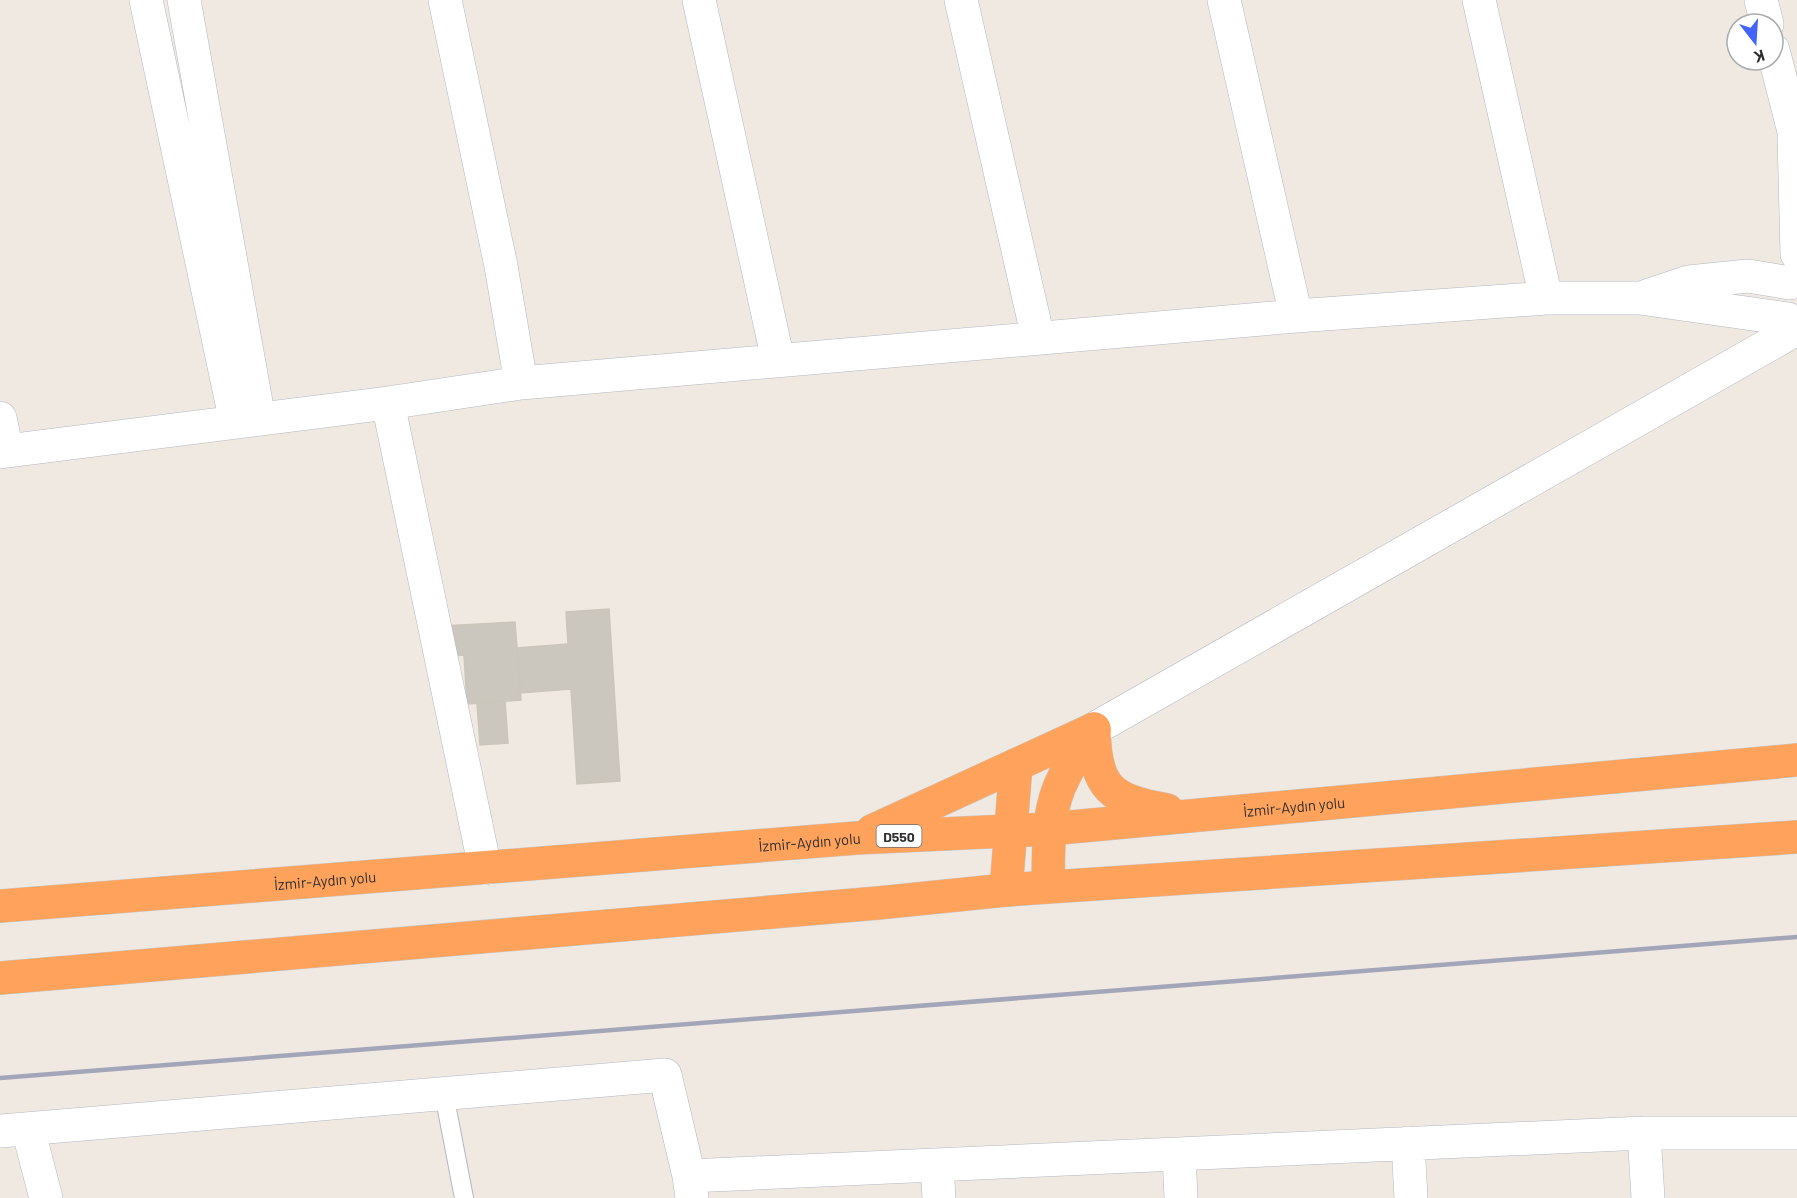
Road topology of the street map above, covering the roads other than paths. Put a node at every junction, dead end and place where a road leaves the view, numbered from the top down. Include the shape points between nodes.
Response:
1 (146, 0) edge
2 (184, 0) edge
3 (446, 0) edge
4 (699, 0) edge
5 (961, 0) edge
6 (1224, 0) edge
7 (1479, 0) edge
8 (1778, 72) edge
9 (1795, 140) edge
10 (1795, 270) edge
11 (1546, 298) junction
12 (1640, 298) junction
13 (1296, 316) junction
14 (1793, 327) edge
15 (1038, 338) junction
16 (778, 360) junction
17 (521, 383) junction
18 (388, 403) junction
19 (0, 418) edge
20 (248, 421) junction
21 (4, 451) edge
22 (1094, 729) junction
23 (1797, 760) edge
24 (1016, 765) junction
25 (1196, 815) junction
26 (1049, 829) junction
27 (1009, 830) junction
28 (1797, 837) edge
29 (857, 838) junction
30 (485, 868) junction
31 (1048, 887) junction
32 (1006, 890) junction
33 (0, 906) edge
34 (0, 978) edge
35 (444, 1094) junction
36 (14, 1130) edge
37 (1644, 1132) junction
38 (1797, 1133) edge
39 (1408, 1143) junction
40 (1179, 1154) junction
41 (937, 1165) junction
42 (690, 1187) edge
43 (46, 1198) edge
44 (464, 1198) edge
45 (939, 1198) edge
46 (1181, 1198) edge
47 (1411, 1198) edge
48 (1648, 1198) edge

1 - 20 street
2 - 20 street
3 - 17 street
4 - 16 street
5 - 15 street
6 - 13 street
7 - 11 street
8 - 9 street
9 - 10 street
10 - 12 street via 1689,282
10 - 14 street via 1784,307
11 - 12 street
11 - 13 street
12 - 14 street
13 - 15 street
14 - 22 street
15 - 16 street
16 - 17 street
17 - 18 street
18 - 20 street
18 - 30 street
19 - 21 street
20 - 21 street
22 - 24 highway
22 - 25 highway via 1095,754 1107,786 1134,804
22 - 26 highway via 1064,776 1053,803
23 - 25 highway, İzmir-Aydın yolu / D550
24 - 27 highway
24 - 29 highway
25 - 26 highway, İzmir-Aydın yolu / D550
26 - 27 highway, İzmir-Aydın yolu / D550
26 - 31 highway
27 - 29 highway, İzmir-Aydın yolu / D550
27 - 32 highway
28 - 31 highway
29 - 30 highway, İzmir-Aydın yolu / D550
30 - 33 highway, İzmir-Aydın yolu / D550
31 - 32 highway
32 - 34 highway
35 - 36 street
35 - 42 street via 664,1075
35 - 44 lane
36 - 43 street
37 - 38 street
37 - 39 street
37 - 48 street
39 - 40 street
39 - 47 street
40 - 41 street
40 - 46 street
41 - 42 street
41 - 45 street

